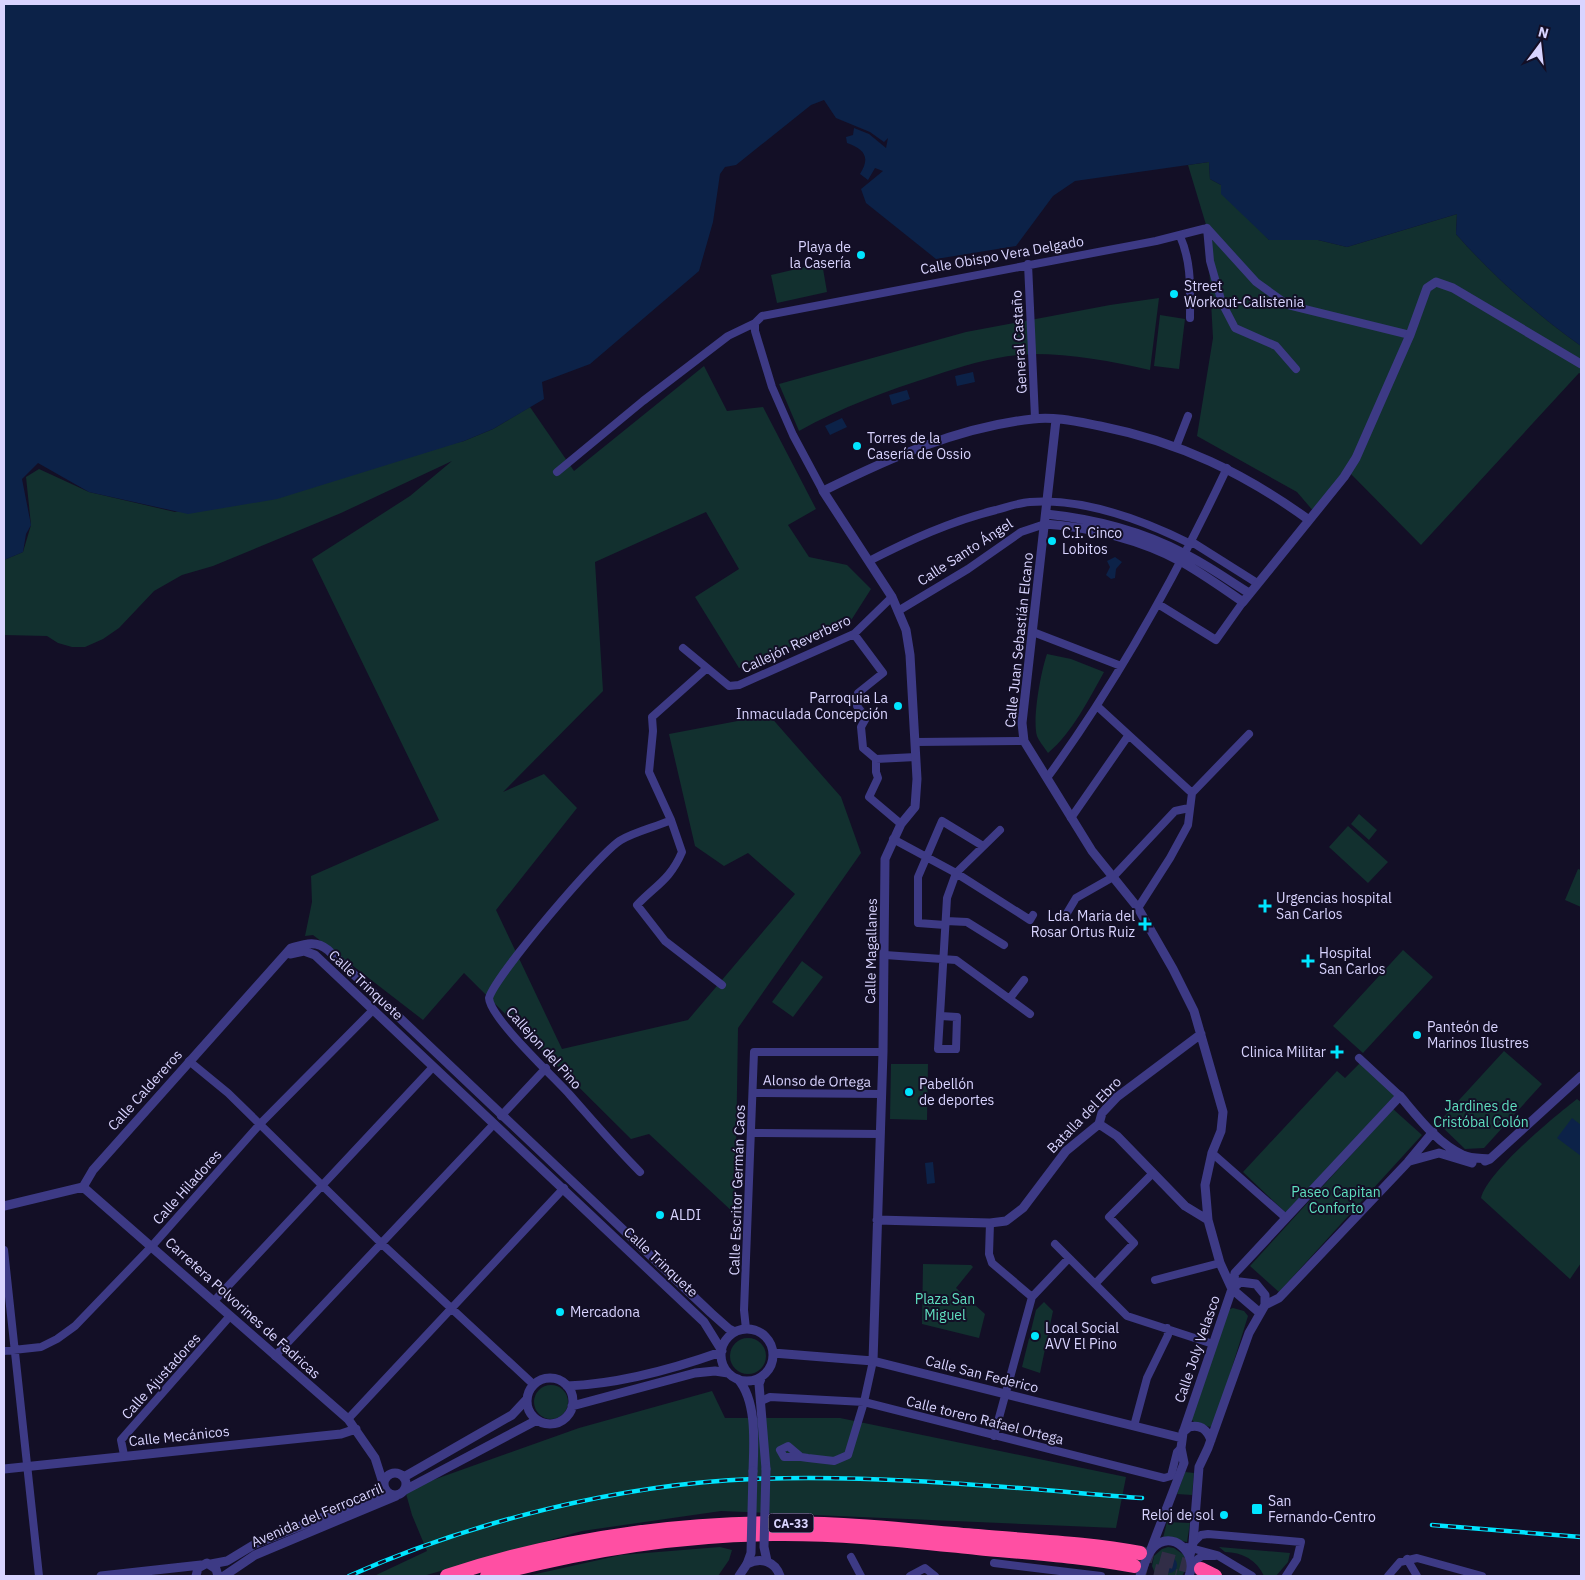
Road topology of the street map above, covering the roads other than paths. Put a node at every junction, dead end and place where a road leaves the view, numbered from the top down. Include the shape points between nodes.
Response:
1 (1207, 228) junction
2 (1180, 236) junction
3 (1028, 264) junction
4 (1190, 318) dead end
5 (755, 323) junction
6 (1410, 335) junction
7 (1581, 364) edge
8 (1296, 370) dead end
9 (1188, 416) dead end
10 (1035, 418) junction
11 (1056, 420) junction
12 (1176, 447) junction
13 (1227, 468) junction
14 (557, 472) dead end
15 (823, 491) junction
16 (1048, 502) junction
17 (1046, 514) junction
18 (1309, 520) junction
19 (1045, 524) junction
20 (1192, 543) junction
21 (1183, 558) junction
22 (869, 561) junction
23 (1257, 583) junction
24 (1249, 593) junction
25 (892, 598) junction
26 (1243, 602) junction
27 (1158, 604) junction
28 (898, 611) junction
29 (1032, 632) junction
30 (854, 634) junction
31 (683, 648) dead end
32 (1121, 666) junction
33 (707, 668) junction
34 (1097, 706) junction
35 (1249, 734) dead end
36 (1128, 736) junction
37 (1024, 741) junction
38 (915, 742) junction
39 (916, 757) junction
40 (876, 759) junction
41 (1047, 778) junction
42 (1192, 793) junction
43 (1189, 808) junction
44 (1071, 818) junction
45 (672, 820) junction
46 (901, 824) junction
47 (1000, 830) dead end
48 (893, 839) junction
49 (983, 846) junction
50 (927, 857) junction
51 (956, 873) junction
52 (1113, 877) junction
53 (1138, 908) junction
54 (1066, 913) dead end
55 (1032, 917) dead end
56 (945, 923) junction
57 (1004, 945) dead end
58 (288, 954) junction
59 (885, 955) junction
60 (942, 958) junction
61 (1024, 980) dead end
62 (722, 985) dead end
63 (1010, 998) junction
64 (373, 1010) junction
65 (1030, 1014) dead end
66 (941, 1016) junction
67 (1201, 1034) junction
68 (883, 1052) junction
69 (1359, 1058) dead end
70 (189, 1061) junction
71 (433, 1067) junction
72 (546, 1068) junction
73 (1581, 1076) edge
74 (753, 1093) junction
75 (881, 1094) junction
76 (1400, 1096) junction
77 (502, 1116) junction
78 (260, 1124) junction
79 (494, 1124) junction
80 (1099, 1124) junction
81 (1433, 1132) junction
82 (752, 1133) junction
83 (880, 1134) junction
84 (1212, 1153) junction
85 (1490, 1159) junction
86 (1408, 1162) junction
87 (640, 1172) dead end
88 (1153, 1173) junction
89 (323, 1186) junction
90 (83, 1187) junction
91 (564, 1188) junction
92 (4, 1206) edge
93 (1286, 1218) junction
94 (877, 1220) junction
95 (1208, 1220) junction
96 (990, 1223) junction
97 (382, 1244) junction
98 (1055, 1244) dead end
99 (152, 1246) junction
100 (4, 1250) edge
101 (1069, 1258) junction
102 (1220, 1263) junction
103 (1155, 1280) dead end
104 (1095, 1284) junction
105 (1232, 1289) junction
106 (1032, 1297) junction
107 (214, 1301) junction
108 (452, 1309) junction
109 (1262, 1309) junction
110 (230, 1316) junction
111 (746, 1330) junction
112 (735, 1332) junction
113 (1168, 1332) junction
114 (1213, 1344) junction
115 (16, 1349) junction
116 (4, 1351) edge
117 (722, 1352) junction
118 (773, 1353) junction
119 (275, 1356) junction
120 (873, 1361) junction
121 (728, 1373) junction
122 (762, 1376) junction
123 (738, 1379) junction
124 (534, 1384) junction
125 (568, 1386) junction
126 (1005, 1394) junction
127 (526, 1400) junction
128 (761, 1401) junction
129 (864, 1402) junction
130 (572, 1406) junction
131 (348, 1419) junction
132 (537, 1420) junction
133 (1134, 1426) junction
134 (356, 1429) junction
135 (1182, 1435) junction
136 (994, 1436) junction
137 (1211, 1440) junction
138 (1181, 1448) junction
139 (124, 1455) junction
140 (801, 1457) dead end
141 (375, 1458) junction
142 (1184, 1463) junction
143 (26, 1466) junction
144 (1199, 1467) junction
145 (4, 1469) edge
146 (400, 1475) junction
147 (385, 1488) junction
148 (405, 1490) junction
149 (396, 1496) junction
150 (851, 1557) dead end
151 (1220, 1557) junction
152 (1407, 1558) junction
153 (1193, 1559) edge
154 (766, 1561) junction
155 (1142, 1561) edge
156 (994, 1563) dead end
157 (211, 1564) junction
158 (747, 1564) junction
159 (200, 1565) junction
160 (173, 1569) junction
161 (195, 1575) edge
162 (39, 1576) edge
163 (101, 1576) edge
164 (218, 1576) edge
165 (224, 1576) edge
166 (447, 1576) edge
167 (487, 1576) edge
168 (739, 1576) edge
169 (780, 1576) edge
170 (861, 1576) edge
171 (910, 1576) edge
172 (934, 1576) edge
173 (1101, 1576) edge
174 (1149, 1576) edge
175 (1215, 1576) edge
176 (1252, 1576) edge
177 (1286, 1576) edge
178 (1388, 1576) edge
179 (1417, 1576) edge
180 (1482, 1576) edge

1 - 2 street, Calle Obispo Vera Delgado
1 - 6 street via 1256,282 1288,305
1 - 8 street via 1210,261 1222,303 1235,328 1276,346
2 - 3 street, Calle Obispo Vera Delgado
2 - 4 street via 1189,268
3 - 5 street, Calle Obispo Vera Delgado via 762,316
3 - 10 street, General Castaño
5 - 14 street, Calle Obispo Vera Delgado via 728,336
5 - 15 street via 754,331 772,387
6 - 7 street via 1427,288 1436,282 1453,288
6 - 18 street via 1356,458
9 - 12 street
10 - 11 street
10 - 15 street via 988,426 927,445
11 - 12 street via 1118,430
11 - 16 street, Calle Juan Sebastián Elcano
12 - 13 street
13 - 18 street
13 - 20 street
15 - 22 street
16 - 17 street, Calle Juan Sebastián Elcano
16 - 20 street, Calle Santo Ángel via 1138,520
16 - 22 street, Calle Santo Ángel via 1028,502 975,515 924,533
17 - 19 street, Calle Juan Sebastián Elcano
17 - 21 street, Calle Santo Ángel via 1134,532
18 - 23 street
19 - 21 street, Calle Santo Ángel via 1088,531
19 - 28 street, Calle Santo Ángel via 1020,532 968,569
19 - 29 street, Calle Juan Sebastián Elcano
20 - 21 street
20 - 23 street, Calle Santo Ángel
21 - 24 street, Calle Santo Ángel
21 - 26 street, Calle Santo Ángel
21 - 27 street
22 - 25 street, Calle Magallanes
23 - 24 street
24 - 26 street
25 - 28 street, Calle Magallanes
25 - 30 street, Callejón Reverbero
26 - 27 street via 1216,640
27 - 32 street
28 - 38 street, Calle Magallanes via 906,630 910,655
29 - 32 street
29 - 37 street, Calle Juan Sebastián Elcano via 1022,723
30 - 33 street, Callejón Reverbero via 738,685 729,686
30 - 40 street via 884,673 858,693 857,706 866,718 861,727 863,748
31 - 33 street, Callejón Reverbero
32 - 34 street
33 - 45 street via 652,717 649,772
34 - 36 street
34 - 41 street
35 - 42 street
36 - 42 street
36 - 44 street
37 - 38 street
37 - 41 street, Calle Juan Sebastián Elcano
38 - 39 street, Calle Magallanes
39 - 40 street
39 - 46 street, Calle Magallanes via 915,807
40 - 46 street via 878,778 869,796
41 - 44 street, Calle Juan Sebastián Elcano
42 - 43 street
43 - 52 street via 1175,811
43 - 53 street via 1188,825
44 - 52 street, Calle Juan Sebastián Elcano
45 - 62 street via 682,852 677,866 664,883 637,905 665,941
45 - 72 street, Callejon del Pino via 621,840 590,868 520,949 490,995 489,1002 494,1011
46 - 48 street, Calle Magallanes
47 - 49 street
48 - 50 street
48 - 59 street, Calle Magallanes via 886,859
49 - 50 street via 942,822
49 - 51 street
50 - 51 street
50 - 56 street via 918,877 918,923
51 - 55 street
51 - 56 street via 947,898
52 - 53 street, Calle Juan Sebastián Elcano
52 - 54 street via 1076,898
53 - 67 street, Calle Juan Sebastián Elcano via 1184,991
56 - 57 street via 967,922
56 - 60 street
58 - 64 street, Calle Trinquete via 304,951 315,955
58 - 70 street, Calle Caldereros
58 - 77 street, Calle Trinquete via 292,948 312,943 324,947
59 - 60 street
59 - 68 street, Calle Magallanes
60 - 63 street via 956,960
60 - 66 street
61 - 63 street
63 - 65 street
64 - 71 street, Calle Trinquete
64 - 78 street, Calle Hiladores
66 - 66 street via 938,1049 956,1049 957,1018
67 - 80 street, Batalla del Ebro via 1117,1097 1102,1113
67 - 84 street, Calle Juan Sebastián Elcano via 1223,1112 1221,1131
68 - 74 street, Calle Escritor Germán Caos via 754,1052
68 - 75 street, Calle Magallanes
69 - 76 street
70 - 78 street
70 - 90 street, Calle Caldereros via 93,1170
71 - 79 street, Calle Trinquete
71 - 89 street
72 - 77 street
72 - 87 street, Callejon del Pino
73 - 85 street
74 - 75 street, Alonso de Ortega
74 - 82 street, Calle Escritor Germán Caos
75 - 83 street, Calle Magallanes
76 - 81 street
76 - 93 street
77 - 112 street, Calle Trinquete via 705,1308
78 - 89 street
78 - 99 street, Calle Hiladores
79 - 91 street, Calle Trinquete
79 - 97 street
80 - 88 street via 1117,1136
80 - 96 street, Batalla del Ebro via 1066,1150 1024,1208 1006,1221
81 - 85 street via 1463,1155
81 - 86 street
82 - 83 street
82 - 111 street, Calle Escritor Germán Caos via 744,1310
83 - 94 street, Calle Magallanes
84 - 93 street
84 - 95 street, Calle Juan Sebastián Elcano via 1204,1192
85 - 86 street via 1468,1163 1439,1153
86 - 109 street via 1279,1298
88 - 95 street via 1177,1198
88 - 104 street via 1109,1217 1134,1243
89 - 97 street
89 - 107 street
90 - 92 street
90 - 99 street, Carretera Polvorines de Fadricas
91 - 108 street
91 - 117 street, Calle Trinquete via 704,1322
93 - 105 street, Calle Joly Velasco via 1234,1273
94 - 96 street, Batalla del Ebro
94 - 120 street, Calle Magallanes
95 - 102 street, Calle Juan Sebastián Elcano
96 - 106 street via 989,1254 992,1263
97 - 108 street
97 - 119 street
98 - 101 street
99 - 107 street, Carretera Polvorines de Fadricas
99 - 115 street, Calle Hiladores via 75,1326 41,1347
100 - 115 street
101 - 104 street
101 - 106 street
102 - 103 street
102 - 105 street, Calle Juan Sebastián Elcano
104 - 113 street via 1128,1316
105 - 109 street
105 - 109 street via 1240,1282 1256,1284 1265,1295
105 - 114 street, Calle Joly Velasco
106 - 126 street
107 - 110 street, Carretera Polvorines de Fadricas
108 - 124 street
108 - 131 street
109 - 137 street via 1248,1337
110 - 119 street, Carretera Polvorines de Fadricas
110 - 139 street, Calle Ajustadores via 121,1440
111 - 112 street
111 - 118 street via 754,1330 767,1339
112 - 117 street via 726,1340
113 - 114 street
113 - 133 street via 1147,1378
114 - 135 street, Calle Joly Velasco
115 - 116 street, Calle Hiladores
115 - 143 street
117 - 121 street
117 - 125 street via 594,1385
118 - 120 street, Calle San Federico
118 - 122 street via 769,1368
119 - 131 street, Carretera Polvorines de Fadricas
120 - 126 street, Calle San Federico
120 - 129 street
121 - 123 street
121 - 130 street, Avenida del Ferrocarril via 695,1373
122 - 123 street
122 - 128 street via 759,1384
123 - 158 street, bridge via 748,1397 751,1417 751,1553
124 - 125 street via 555,1378
124 - 127 street
125 - 130 street
126 - 133 street, Calle San Federico
126 - 136 street
127 - 132 street via 527,1408
127 - 146 street via 512,1415
128 - 129 street, Calle torero Rafael Ortega via 770,1397
128 - 154 street, bridge via 766,1469
129 - 136 street, Calle torero Rafael Ortega
129 - 140 street via 848,1455 834,1461
130 - 132 street, Avenida del Ferrocarril via 565,1419 558,1422
131 - 134 street, Carretera Polvorines de Fadricas
132 - 148 street, Avenida del Ferrocarril
133 - 135 street, Calle San Federico
134 - 139 street, Calle Mecánicos via 341,1434
134 - 141 street, Carretera Polvorines de Fadricas
135 - 137 street via 1189,1427 1200,1427 1205,1429
135 - 138 street
136 - 138 street, Calle torero Rafael Ortega via 1169,1477
137 - 144 street
138 - 142 street
139 - 143 street, Calle Mecánicos
141 - 146 street, Carretera Polvorines de Fadricas
141 - 147 street, Carretera Polvorines de Fadricas
142 - 144 street
142 - 155 street
143 - 145 street, Calle Mecánicos
143 - 162 street
144 - 153 street
146 - 147 street via 386,1477
146 - 148 street via 406,1483
147 - 149 street
147 - 157 street, Avenida del Ferrocarril via 256,1544 227,1561
148 - 149 street
149 - 165 street, Avenida del Ferrocarril via 256,1555
150 - 170 street
151 - 153 street via 1205,1555
151 - 153 street via 1207,1550
151 - 176 street
152 - 178 street
152 - 179 street
152 - 180 street
153 - 155 street via 1182,1546 1165,1542
153 - 175 highway
153 - 177 street via 1201,1535 1301,1542 1295,1565
154 - 158 street
154 - 169 street via 776,1568
155 - 166 highway, CA-33 via 1096,1547 871,1527 732,1524 655,1531 568,1545
155 - 167 highway, CA-33 via 879,1538 772,1534 644,1543 573,1555
155 - 174 street
156 - 173 street
157 - 159 street, Avenida del Ferrocarril
157 - 164 street
158 - 168 street
159 - 160 street, Avenida del Ferrocarril
159 - 161 street
160 - 161 street
160 - 163 street, Avenida del Ferrocarril
171 - 172 street via 925,1568

